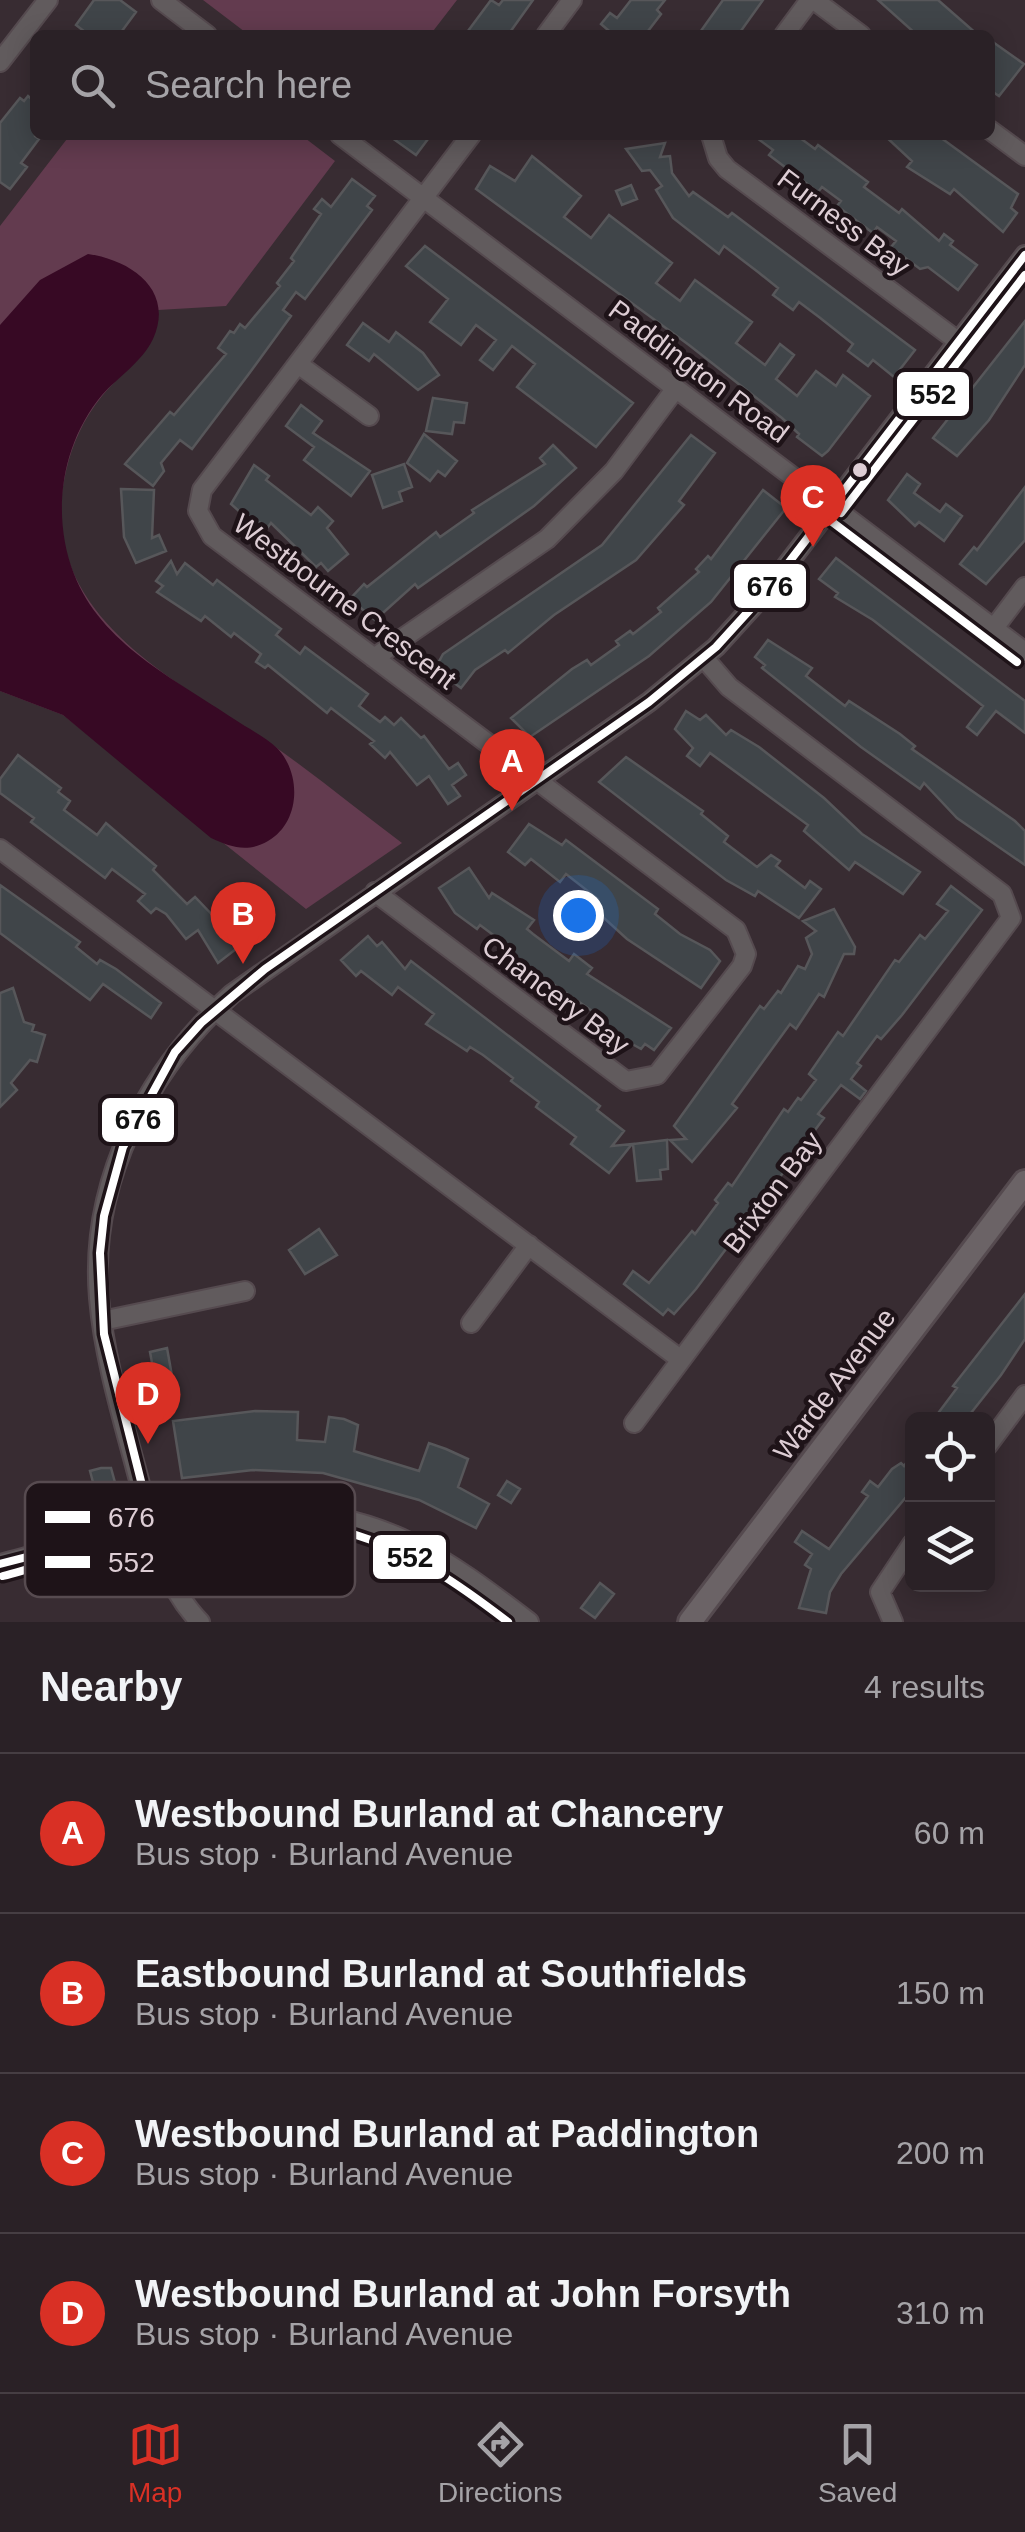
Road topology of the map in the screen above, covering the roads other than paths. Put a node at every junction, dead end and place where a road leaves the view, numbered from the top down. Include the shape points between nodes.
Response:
1 (48, 0) edge
2 (160, 0) edge
3 (572, 0) edge
4 (812, 0) edge
5 (200, 30) edge
6 (550, 30) edge
7 (788, 30) edge
8 (854, 30) edge
9 (0, 62) edge
10 (995, 134) edge
11 (347, 140) edge
12 (467, 140) edge
13 (712, 140) edge
14 (1025, 156) edge
15 (424, 198) junction
16 (1025, 254) edge
17 (958, 342) junction
18 (298, 364) junction
19 (676, 388) junction
20 (369, 416) dead end
21 (831, 505) junction
22 (1025, 587) edge
23 (994, 628) junction
24 (1025, 652) edge
25 (374, 658) junction
26 (704, 658) junction
27 (537, 780) junction
28 (0, 849) edge
29 (375, 892) junction
30 (215, 1009) junction
31 (1025, 1182) edge
32 (529, 1245) junction
33 (245, 1292) dead end
34 (102, 1320) junction
35 (471, 1322) dead end
36 (680, 1359) junction
37 (1025, 1395) edge
38 (634, 1423) dead end
39 (995, 1436) edge
40 (140, 1482) edge
41 (355, 1523) edge
42 (905, 1554) edge
43 (25, 1558) edge
44 (0, 1564) edge
45 (184, 1597) edge
46 (200, 1622) edge
47 (530, 1622) edge
48 (690, 1622) edge
49 (893, 1622) edge

1 - 9 street
2 - 5 street
3 - 6 street
4 - 7 street
4 - 8 street
10 - 14 street
11 - 15 street, Paddington Road
12 - 15 street, Westbourne Crescent
13 - 17 street, Furness Bay via 727,169
15 - 18 street, Westbourne Crescent
15 - 19 street, Paddington Road
16 - 17 street
17 - 21 street
18 - 20 street
18 - 25 street, Westbourne Crescent via 202,490 198,511 212,536
19 - 21 street, Paddington Road
19 - 25 street via 614,471 547,539
21 - 23 street, Paddington Road
21 - 26 street via 766,592
22 - 23 street
23 - 24 street, Paddington Road
25 - 27 street, Westbourne Crescent
26 - 27 street
26 - 36 street, Brixton Bay via 729,688 1002,894 1011,918
27 - 29 street
27 - 29 street, Chancery Bay via 742,936 742,966 657,1076 637,1082 617,1075
28 - 30 street
29 - 30 street
30 - 32 street
30 - 34 street via 175,1052 123,1147 104,1216
31 - 48 main road, Warde Avenue
32 - 35 street
32 - 36 street
33 - 34 street
34 - 40 street
36 - 38 street
37 - 39 street
41 - 47 street via 427,1551
42 - 49 street via 880,1592
43 - 44 street
45 - 46 street

